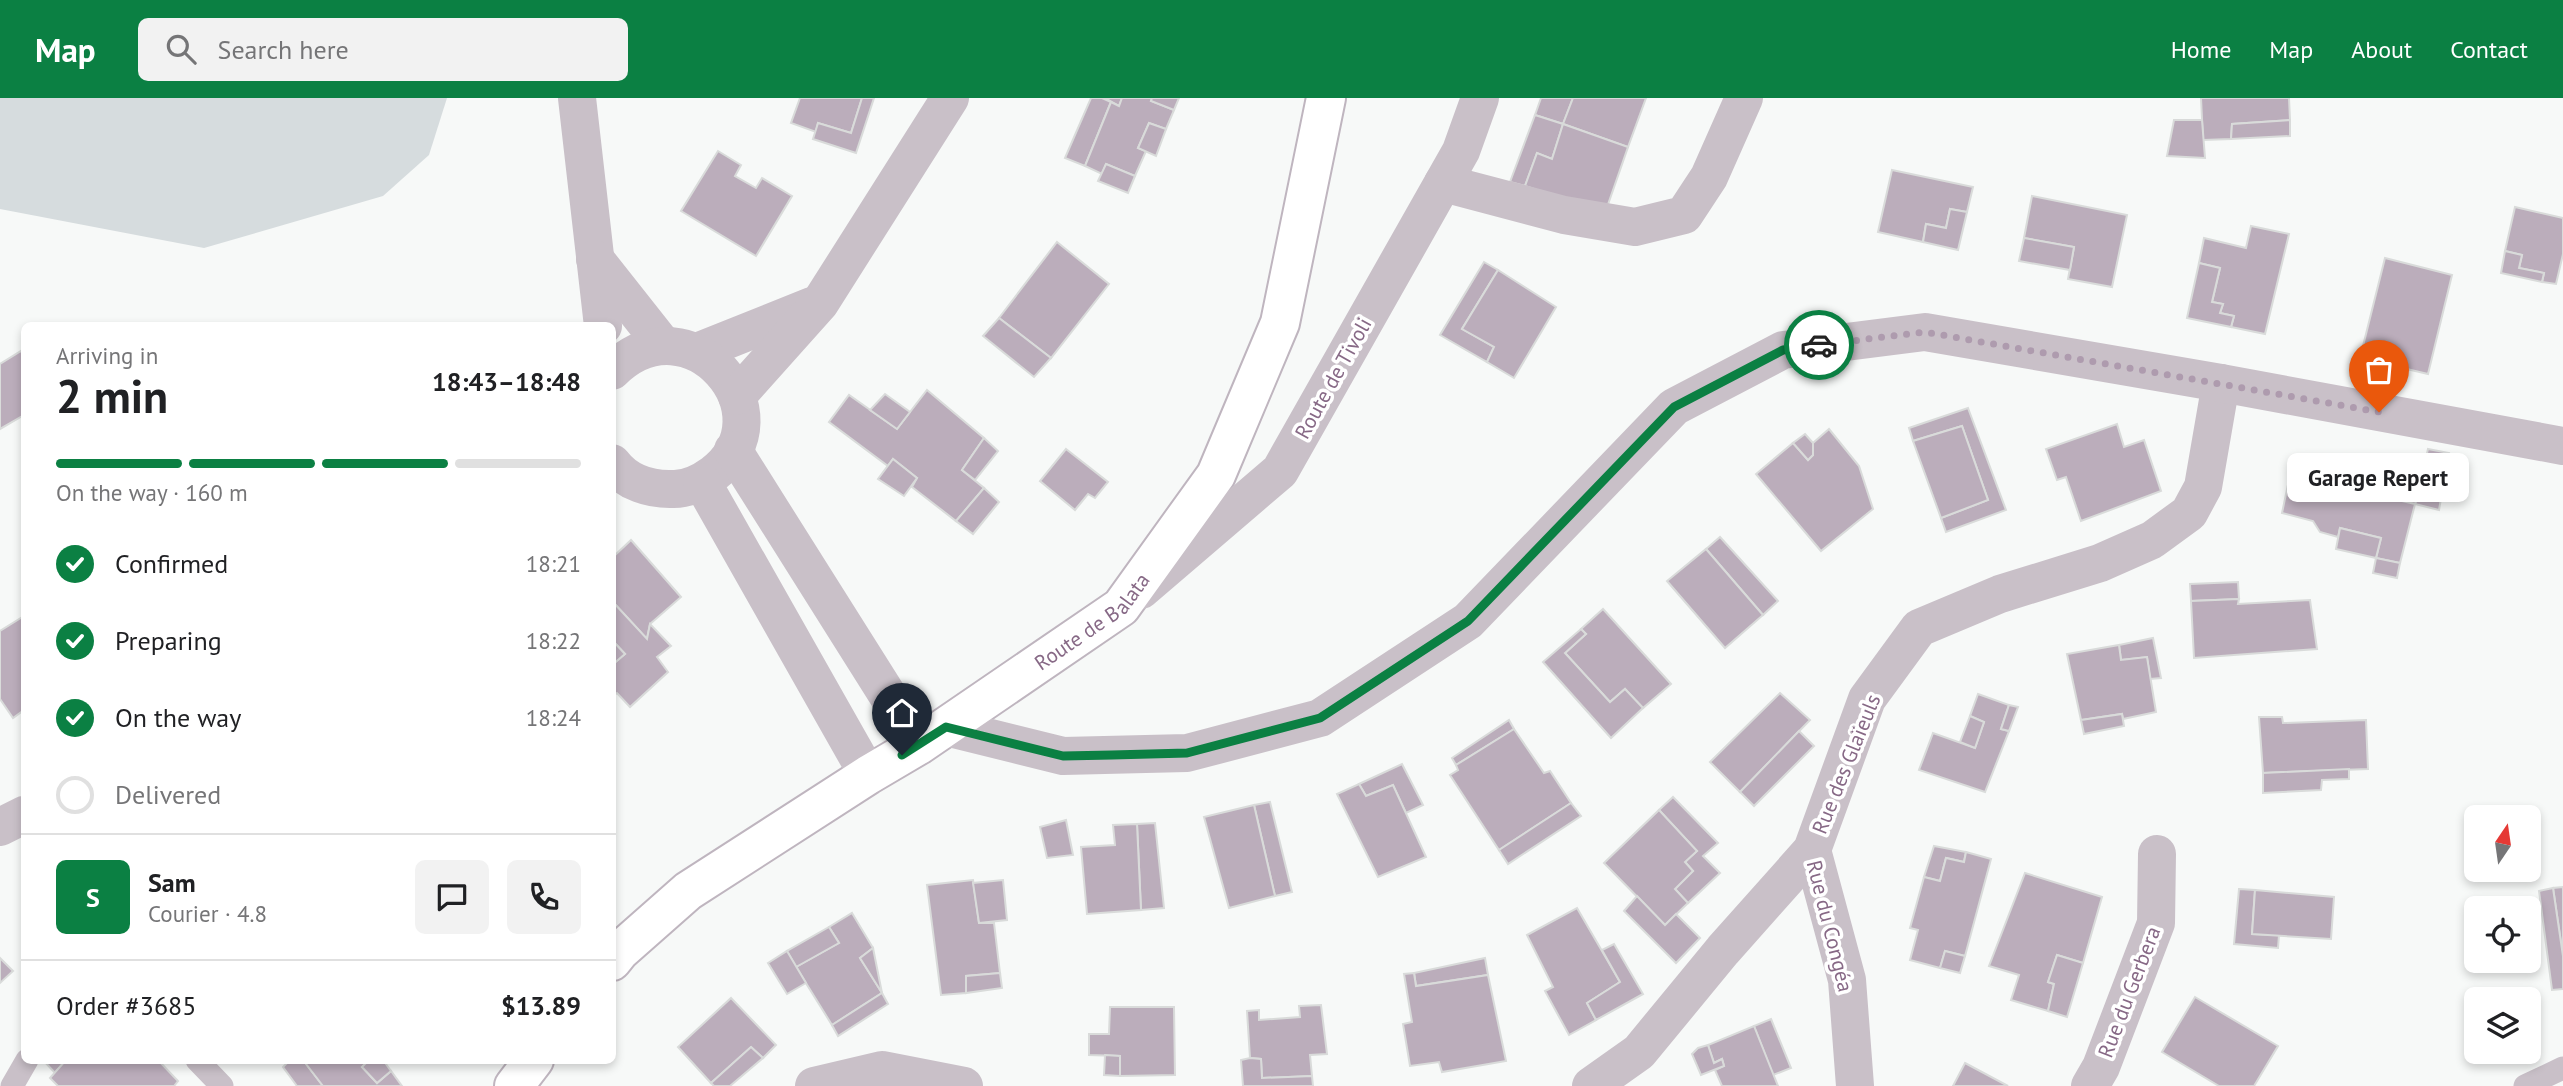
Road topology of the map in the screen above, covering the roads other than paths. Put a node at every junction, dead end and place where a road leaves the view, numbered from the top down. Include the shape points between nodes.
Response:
1 (577, 98) edge
2 (950, 98) edge
3 (1326, 98) edge
4 (1480, 98) edge
5 (1744, 98) edge
6 (1443, 183) junction
7 (595, 259) junction
8 (820, 303) junction
9 (603, 322) edge
10 (680, 349) junction
11 (616, 367) edge
12 (2221, 383) junction
13 (737, 396) junction
14 (2563, 446) edge
15 (733, 450) junction
16 (616, 469) edge
17 (702, 482) junction
18 (1121, 607) junction
19 (933, 736) junction
20 (868, 775) junction
21 (21, 816) edge
22 (0, 827) edge
23 (1812, 850) junction
24 (2157, 854) dead end
25 (616, 956) edge
26 (25, 1064) edge
27 (201, 1064) edge
28 (531, 1064) edge
29 (2563, 1068) edge
30 (12, 1086) edge
31 (222, 1086) edge
32 (514, 1086) edge
33 (814, 1086) edge
34 (964, 1086) edge
35 (1591, 1086) edge
36 (1855, 1086) edge
37 (2090, 1086) edge
38 (2525, 1086) edge

1 - 7 street
2 - 8 street
3 - 18 main road, Route de Balata via 1280,323 1216,475
4 - 6 street, Route de Tivoli via 1461,151
5 - 6 street via 1709,177 1684,215 1635,227 1564,215
6 - 18 street, Route de Tivoli via 1280,471
7 - 9 street
7 - 10 street
8 - 10 street
8 - 13 street
10 - 11 street via 642,350
10 - 13 street via 715,363
12 - 14 street
12 - 19 street via 1925,332 1783,350 1674,407 1468,621 1320,718 1187,753 1063,756
12 - 23 street, Rue des Glaïeuls via 2203,486 2189,513 2152,540 2100,563 2000,594 1919,628 1867,699
13 - 15 street via 741,414
15 - 17 street
15 - 19 street
16 - 17 street via 636,483 658,489 681,489
17 - 20 street
18 - 19 main road, Route de Balata
19 - 20 main road, Route de Balata
20 - 25 main road, Route de Balata via 688,891
21 - 22 street
23 - 35 street, Rue des Glaïeuls via 1639,1052
23 - 36 street, Rue du Congéa via 1847,980
24 - 37 street, Rue du Gerbera via 2156,923
26 - 30 lane
27 - 31 lane
28 - 32 main road
29 - 38 lane
33 - 34 street via 882,1070

